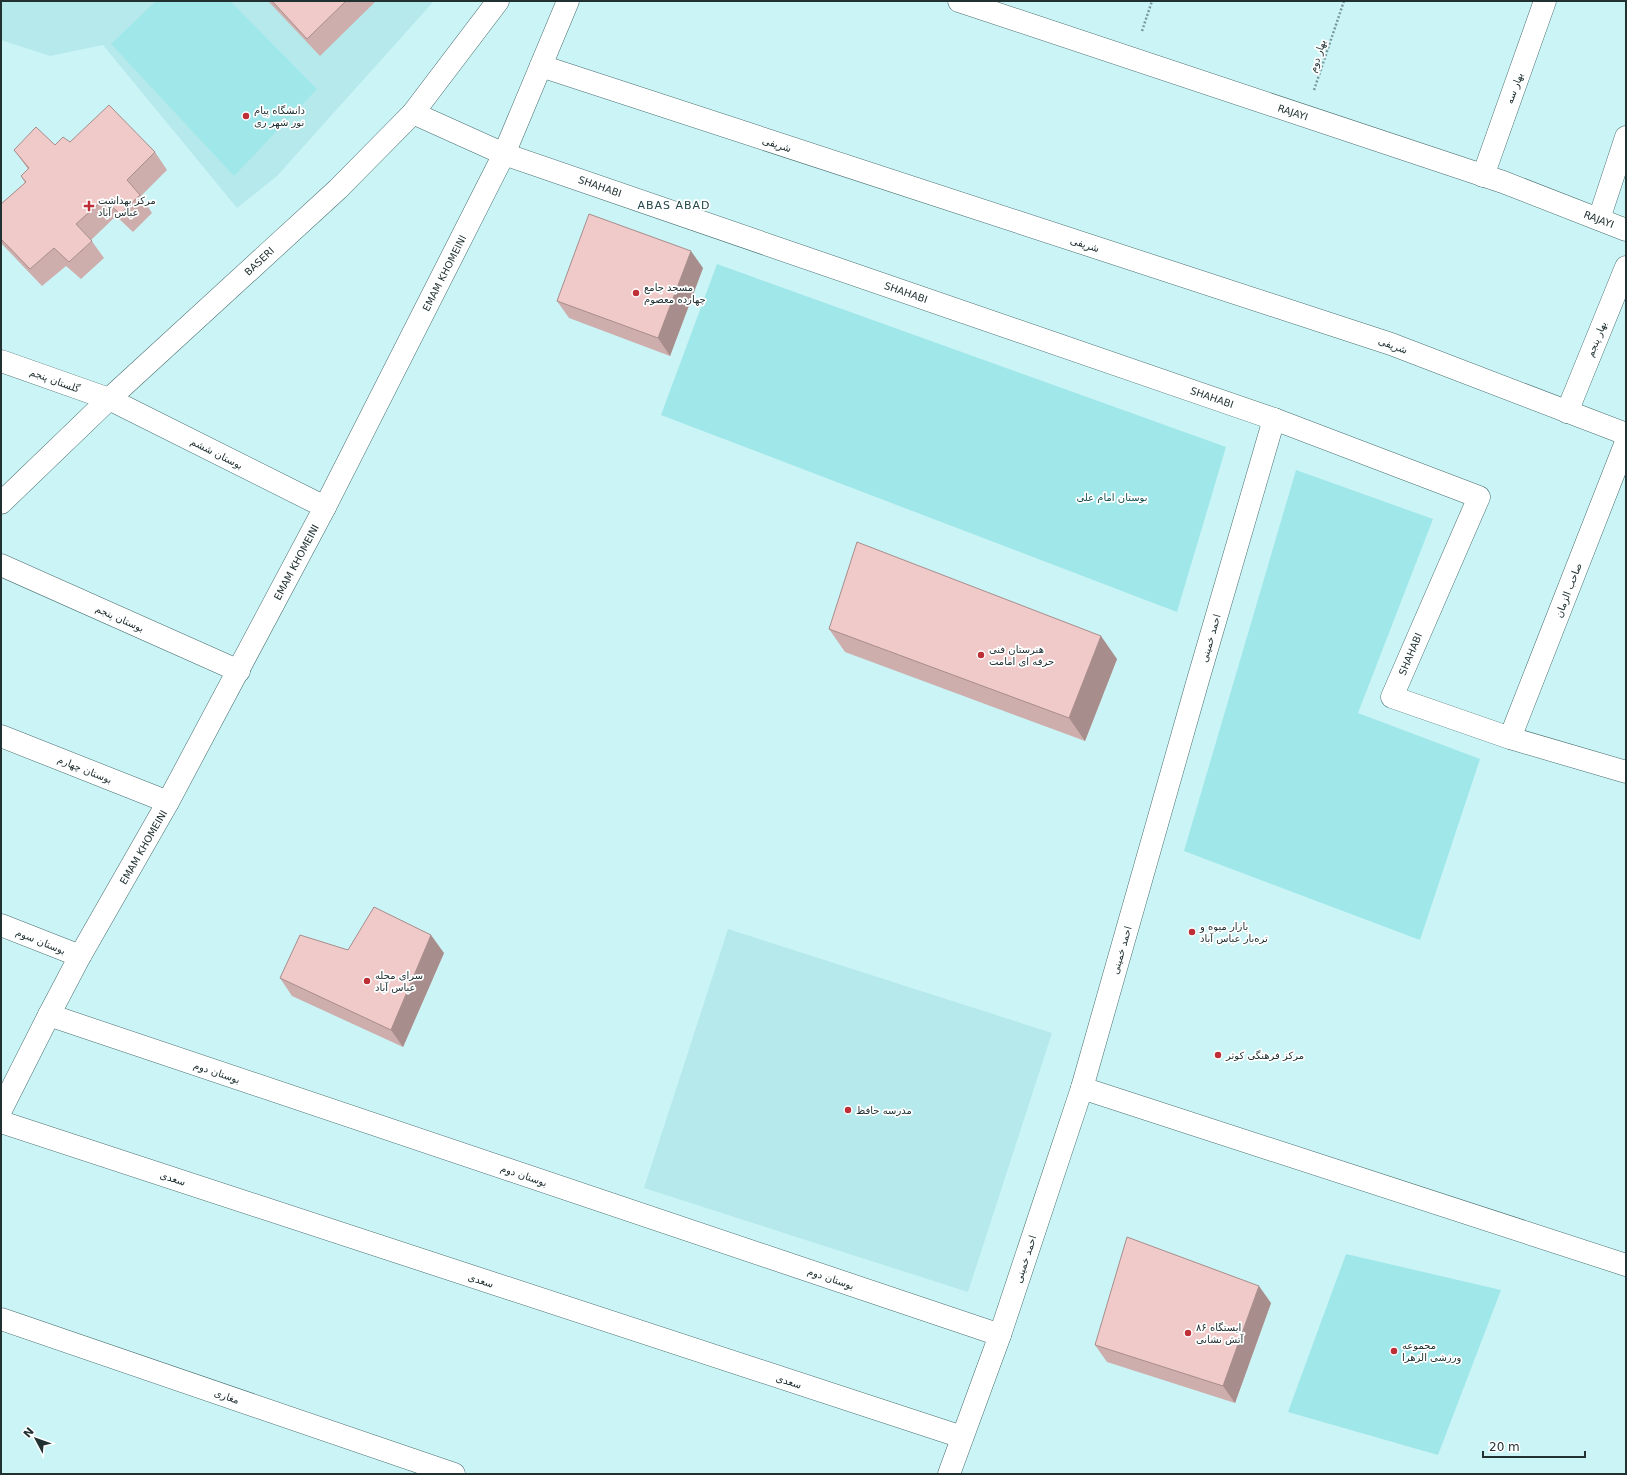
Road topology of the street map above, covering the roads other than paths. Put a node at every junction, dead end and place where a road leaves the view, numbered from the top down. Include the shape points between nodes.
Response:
1 (498, 1) edge
2 (568, 1) edge
3 (959, 1) edge
4 (1545, 1) edge
5 (541, 66) junction
6 (413, 112) junction
7 (1626, 137) edge
8 (504, 154) junction
9 (1483, 176) junction
10 (1599, 219) junction
11 (1626, 230) edge
12 (1626, 266) edge
13 (1, 361) edge
14 (108, 399) junction
15 (1567, 412) junction
16 (1274, 419) junction
17 (1626, 434) edge
18 (1626, 442) edge
19 (1, 503) edge
20 (325, 507) junction
21 (1, 565) edge
22 (239, 671) junction
23 (1, 736) edge
24 (1510, 738) junction
25 (1626, 772) edge
26 (168, 802) junction
27 (1, 925) edge
28 (80, 956) junction
29 (49, 1015) junction
30 (1082, 1088) junction
31 (1, 1110) edge
32 (1, 1122) edge
33 (1626, 1266) edge
34 (1, 1318) edge
35 (1000, 1335) junction
36 (962, 1437) junction
37 (454, 1474) edge
38 (949, 1474) edge

1 - 6 street, BASERI
2 - 5 street, EMAM KHOMEINI
3 - 9 street, RAJAYI
4 - 9 street, بهار سه
5 - 8 street, EMAM KHOMEINI
5 - 15 street, شریفی via 1391,344
6 - 8 street, SHAHABI
6 - 14 street, BASERI via 338,189
7 - 10 street
8 - 16 street, SHAHABI
8 - 20 street, EMAM KHOMEINI
9 - 10 street, RAJAYI
10 - 11 street, RAJAYI
12 - 15 street, بهار پنجم
13 - 14 street, گلستان پنجم
14 - 19 street, BASERI
14 - 20 street, بوستان ششم
15 - 17 street, شریفی
16 - 24 street, SHAHABI via 1479,497 1392,697
16 - 30 street, احمد خمینی
18 - 24 street, صاحب الزمان
20 - 22 street, EMAM KHOMEINI
21 - 22 street, بوستان پنجم
22 - 26 street, EMAM KHOMEINI
23 - 26 street, بوستان چهارم
24 - 25 street, SHAHABI
26 - 28 street, EMAM KHOMEINI
27 - 28 street, بوستان سوم
28 - 29 street, EMAM KHOMEINI
29 - 31 street, EMAM KHOMEINI
29 - 35 street, بوستان دوم
30 - 33 street
30 - 35 street, احمد خمینی
32 - 36 street, سعدی
34 - 37 street, مغاری
35 - 36 street, احمد خمینی
36 - 38 street, احمد خمینی

